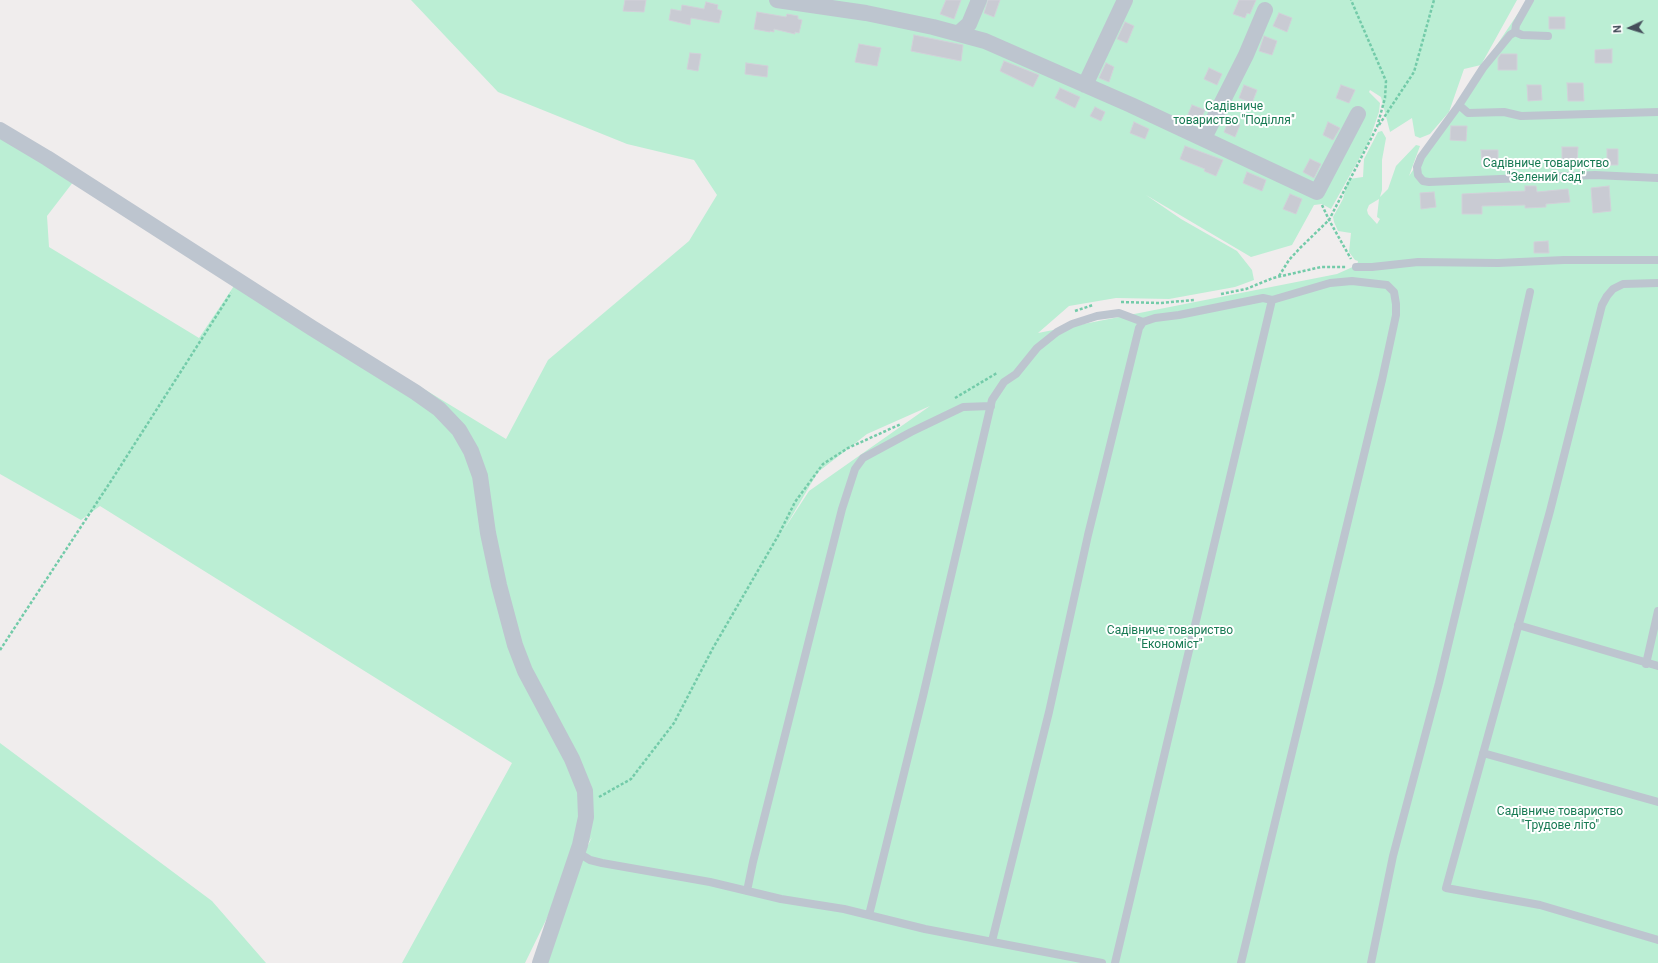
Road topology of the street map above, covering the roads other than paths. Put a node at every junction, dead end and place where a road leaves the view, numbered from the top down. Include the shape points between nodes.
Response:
1 (777, 0) edge
2 (979, 0) edge
3 (1125, 0) edge
4 (1530, 0) edge
5 (817, 2) edge
6 (1265, 10) dead end
7 (1515, 32) junction
8 (959, 33) junction
9 (1548, 36) dead end
10 (1085, 85) junction
11 (1459, 105) junction
12 (1658, 112) edge
13 (1358, 114) dead end
14 (0, 130) edge
15 (1204, 138) junction
16 (1658, 178) edge
17 (1658, 260) edge
18 (1356, 267) road end
19 (1658, 283) edge
20 (1530, 292) dead end
21 (1272, 300) junction
22 (1143, 322) junction
23 (991, 406) junction
24 (1658, 611) edge
25 (1518, 625) junction
26 (1646, 664) junction
27 (1658, 666) edge
28 (1483, 753) junction
29 (1658, 802) edge
30 (577, 852) junction
31 (748, 891) junction
32 (869, 916) junction
33 (1658, 940) edge
34 (992, 942) junction
35 (540, 963) edge
36 (1102, 963) edge
37 (1115, 963) edge
38 (1241, 963) edge
39 (1371, 963) edge

1 - 5 street
2 - 8 street via 969,24
3 - 10 street
4 - 7 lane via 1516,25
5 - 8 street
6 - 15 street via 1246,55
7 - 9 lane via 1522,35
7 - 11 lane via 1483,68
8 - 10 street via 985,41
10 - 15 street
11 - 12 lane via 1468,113 1504,112 1522,116
11 - 16 lane via 1421,157 1417,167 1418,175 1423,181 1595,175
13 - 15 street via 1317,192
14 - 30 street via 415,392 439,409 459,430 471,450 480,476 497,578 515,645 572,759 585,791 586,817
17 - 18 lane via 1418,262
19 - 25 lane via 1623,284 1613,289 1602,305 1552,504
20 - 39 lane via 1500,428 1393,856
21 - 22 lane via 1256,299
21 - 37 lane
21 - 38 lane via 1330,283 1352,281 1387,285 1394,292 1396,314
22 - 23 lane via 1119,313 1097,316 1057,332 1037,348 1016,374 1004,382
22 - 34 lane via 1129,366 1086,543 1049,712
23 - 31 lane via 962,407 863,458 855,469 842,509 753,862
23 - 32 lane via 922,704
24 - 26 lane
25 - 26 lane
25 - 28 lane
26 - 27 lane
28 - 29 lane
28 - 33 lane via 1446,888 1540,905
30 - 31 lane via 590,860 602,863
30 - 35 street
31 - 32 lane
32 - 34 lane
34 - 36 lane

